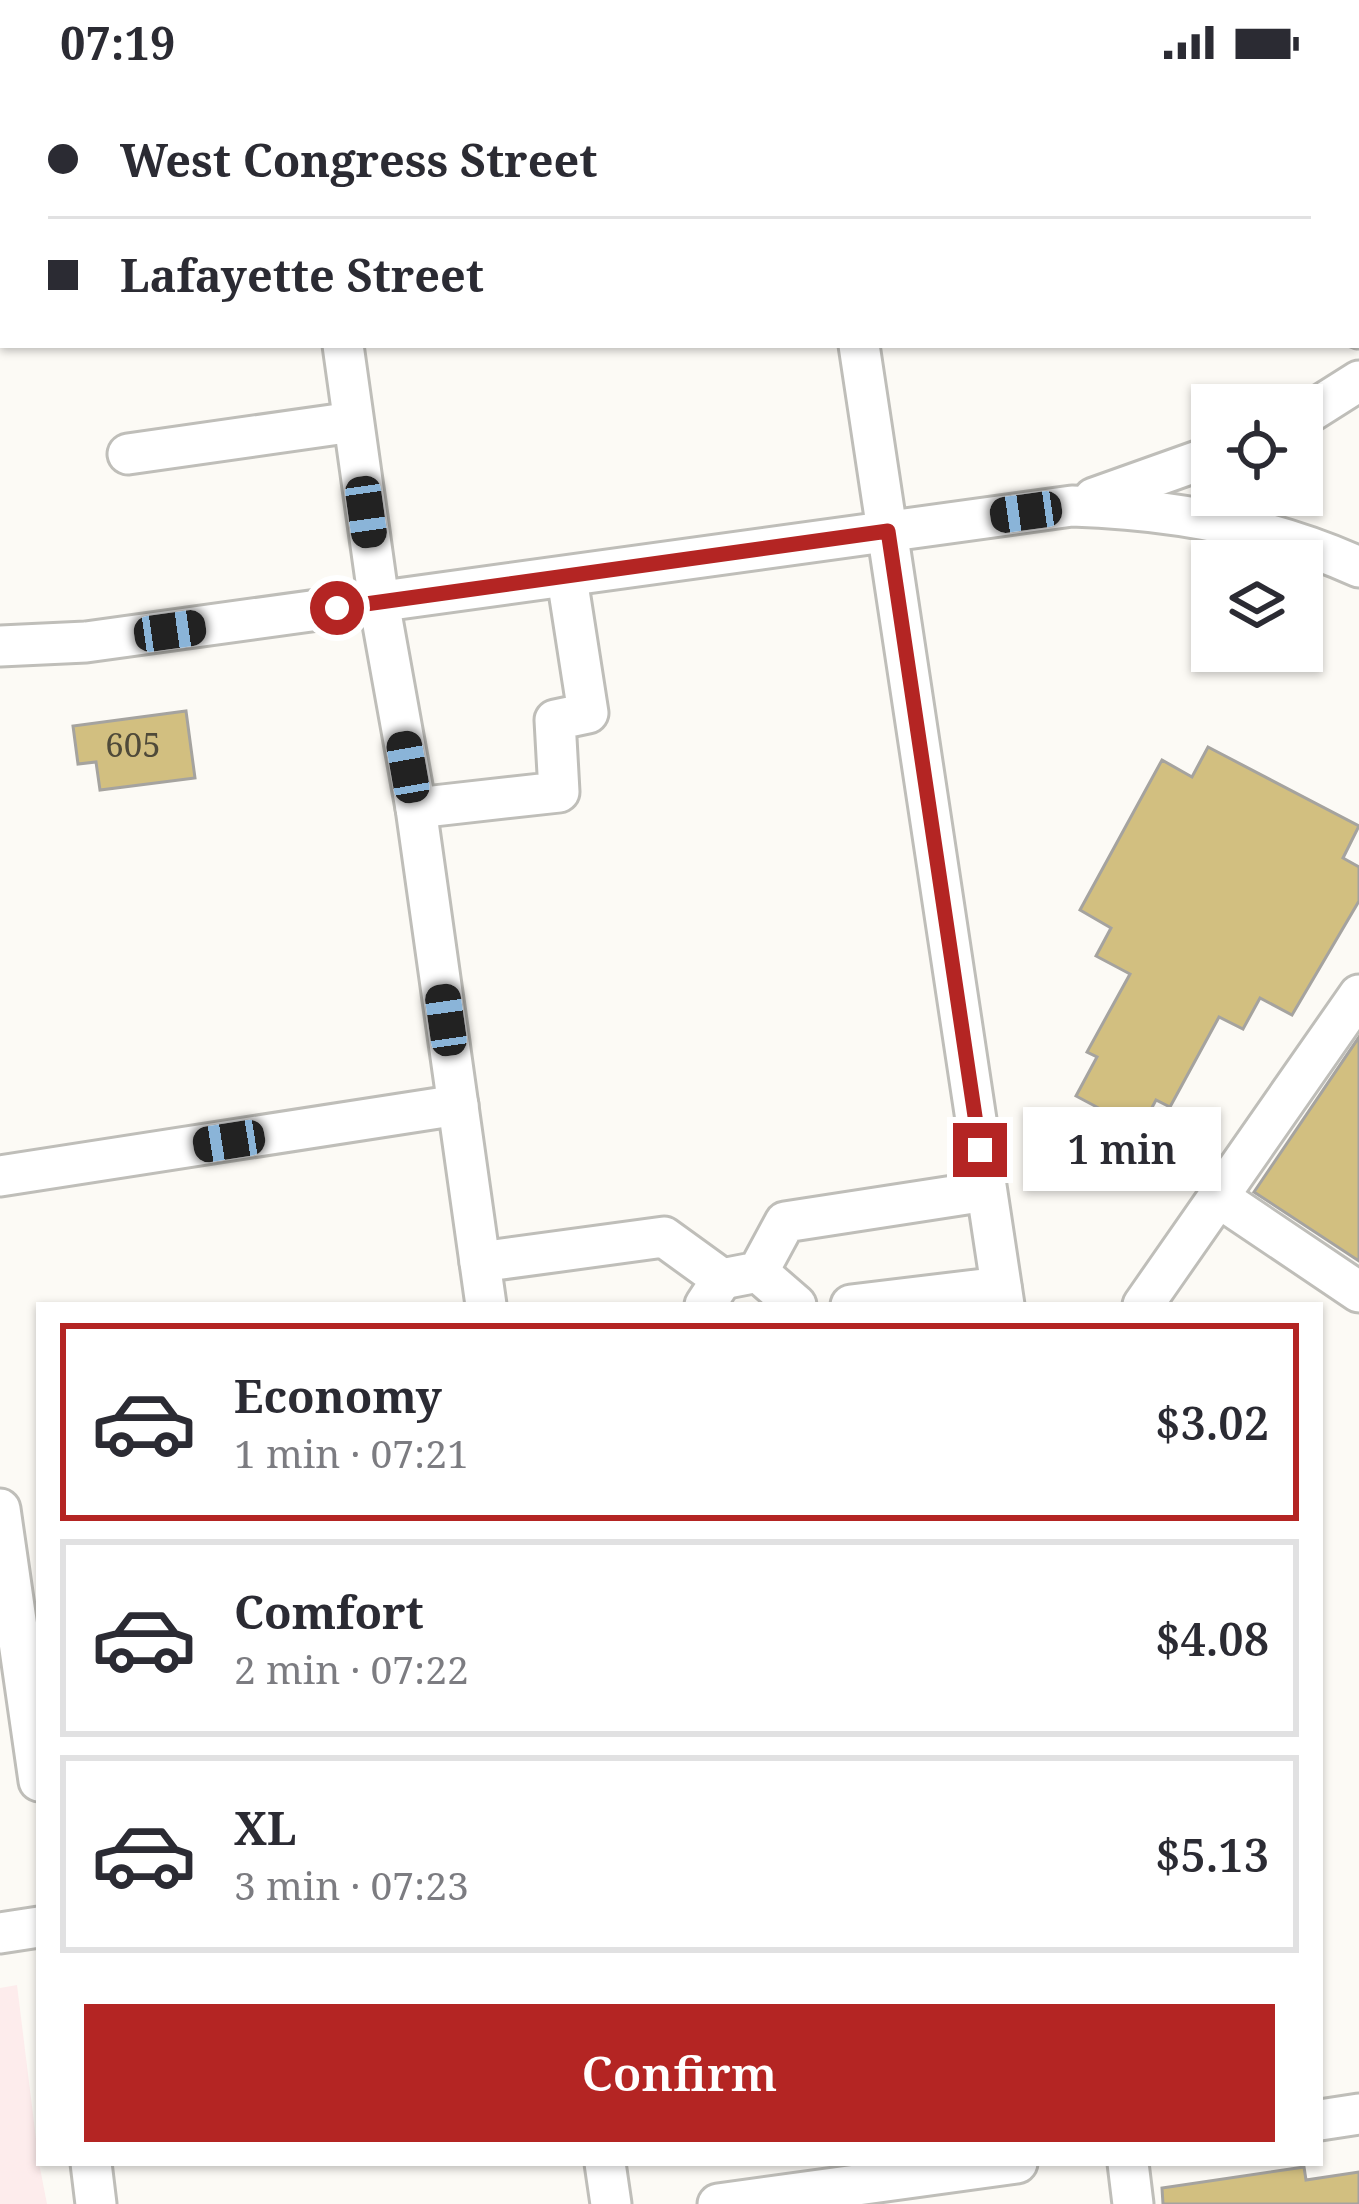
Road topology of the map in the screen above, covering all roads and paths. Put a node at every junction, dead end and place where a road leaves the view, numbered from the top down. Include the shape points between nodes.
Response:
1 (343, 348) edge
2 (859, 348) edge
3 (1359, 381) edge
4 (1323, 404) edge
5 (353, 422) junction
6 (128, 454) dead end
7 (1191, 464) edge
8 (1072, 506) junction
9 (888, 531) junction
10 (1359, 567) edge
11 (567, 578) junction
12 (379, 602) junction
13 (0, 646) edge
14 (416, 808) junction
15 (1359, 995) edge
16 (458, 1105) junction
17 (0, 1176) edge
18 (986, 1191) junction
19 (1218, 1197) junction
20 (480, 1262) junction
21 (728, 1285) edge
22 (1359, 1292) edge
23 (1002, 1296) edge
24 (486, 1302) edge
25 (786, 1302) edge
26 (901, 1302) edge
27 (1145, 1302) edge
28 (0, 1509) edge
29 (36, 1760) edge
30 (36, 1927) edge
31 (0, 1933) edge
32 (1359, 2114) edge
33 (1323, 2120) edge
34 (91, 2166) edge
35 (605, 2166) edge
36 (995, 2166) edge
37 (1128, 2166) edge
38 (96, 2204) edge
39 (611, 2204) edge
40 (718, 2204) edge
41 (1133, 2204) edge

1 - 5 street
2 - 9 street
3 - 4 street
5 - 6 street
5 - 12 street
7 - 8 street
8 - 9 street
8 - 10 street via 1174,513 1265,532
9 - 11 street
9 - 18 street
11 - 12 street
11 - 14 street via 588,713 555,720 559,792
12 - 13 street
12 - 14 street
14 - 16 street
15 - 19 street
16 - 17 street
16 - 20 street
18 - 21 street via 785,1222
18 - 23 street
19 - 22 street
19 - 27 street
20 - 21 street via 664,1237
20 - 24 street
21 - 25 street
23 - 26 street
28 - 29 street
30 - 31 street
32 - 33 street
34 - 38 street
35 - 39 street
36 - 40 street
37 - 41 street

